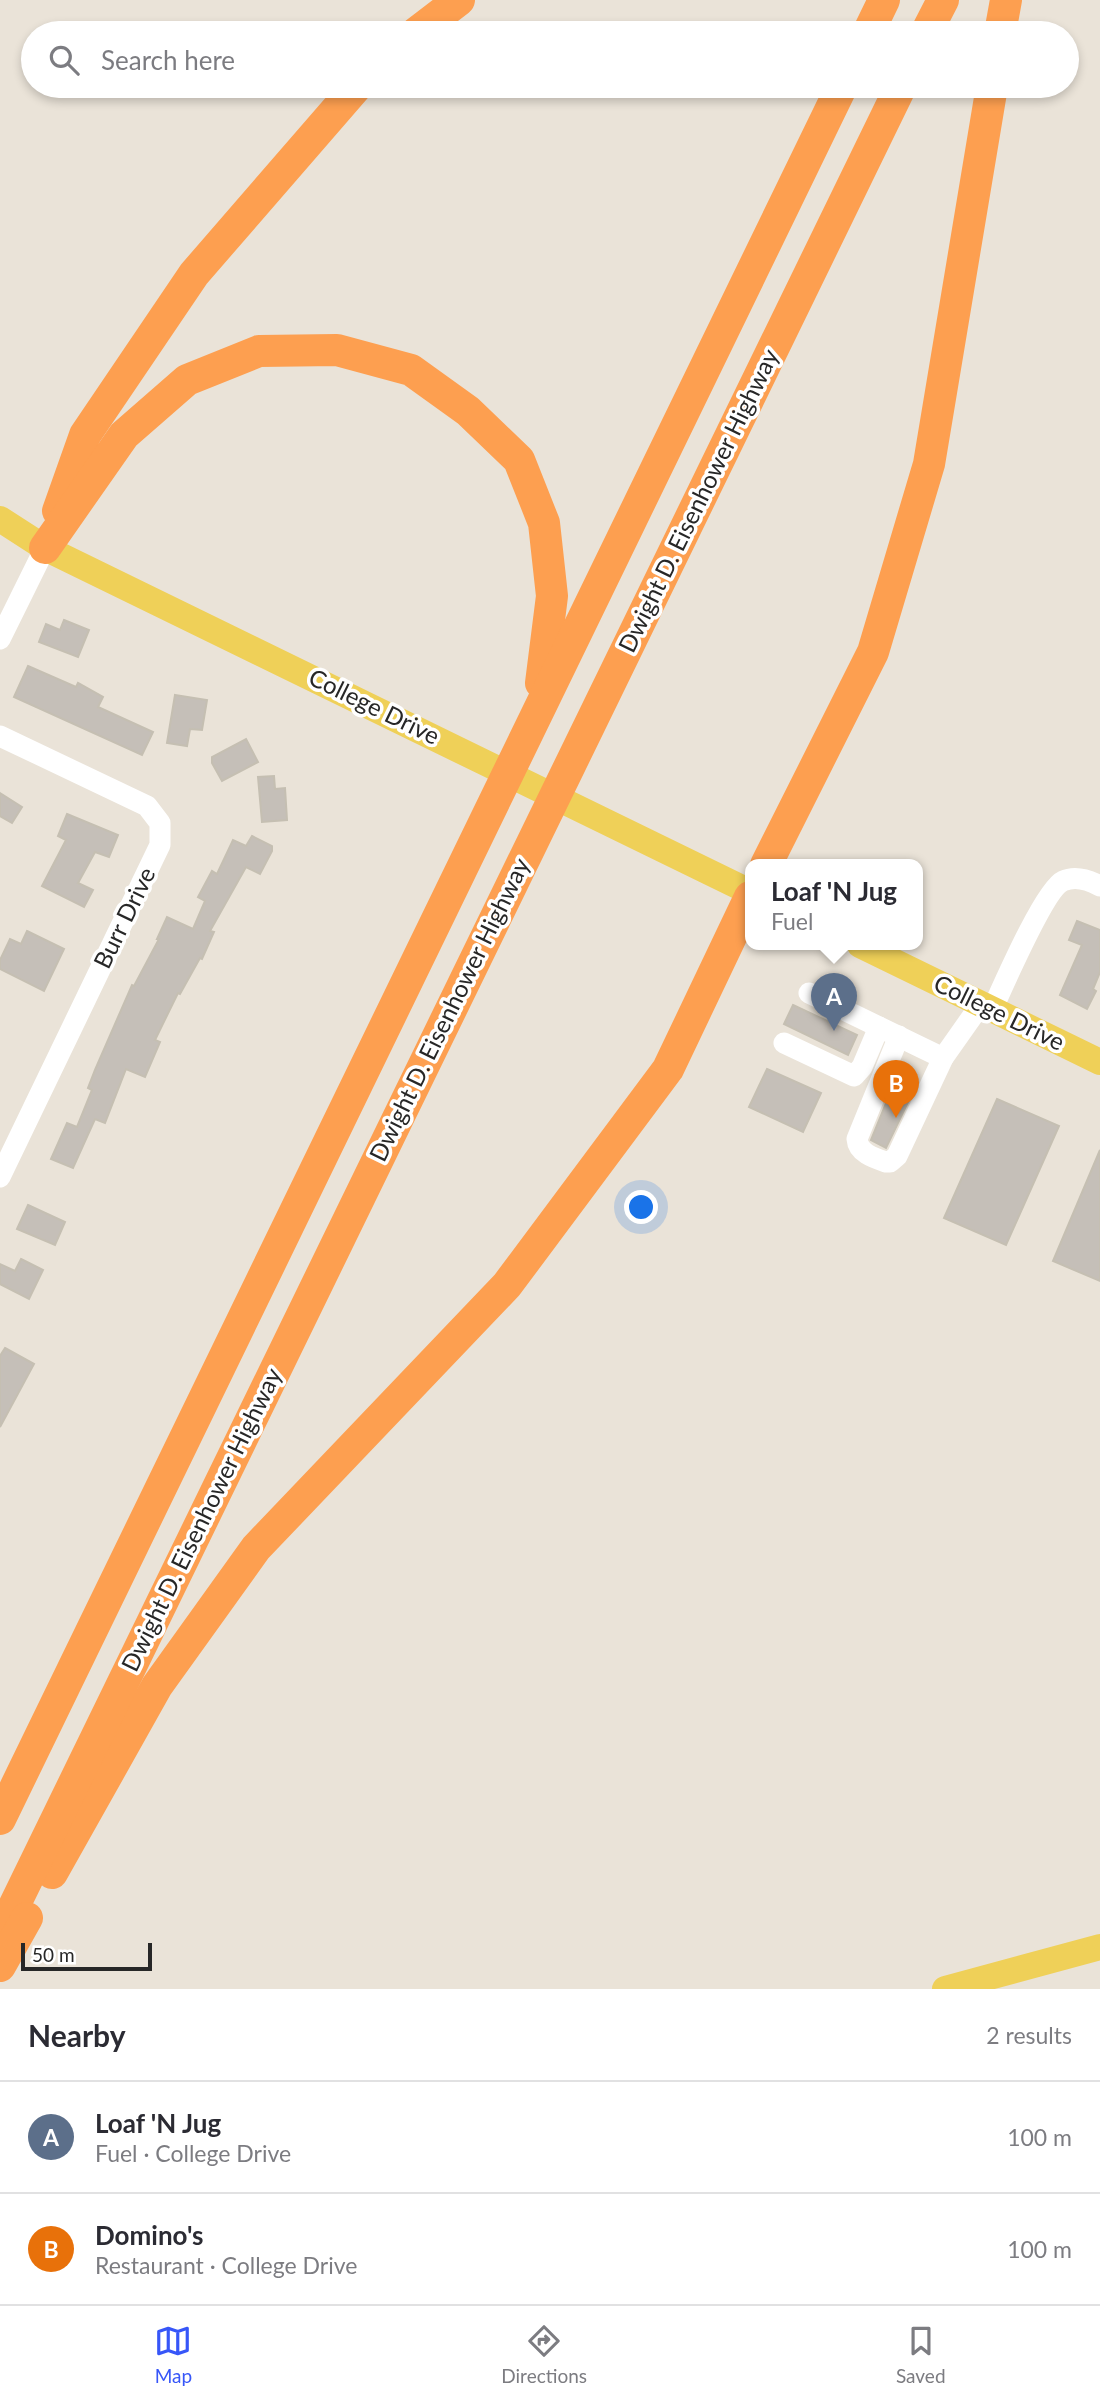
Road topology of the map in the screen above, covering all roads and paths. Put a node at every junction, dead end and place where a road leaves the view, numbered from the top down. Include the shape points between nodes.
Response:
1 (459, 0) edge
2 (884, 0) edge
3 (943, 0) edge
4 (1006, 0) edge
5 (432, 21) edge
6 (874, 21) edge
7 (932, 21) edge
8 (1002, 21) edge
9 (347, 98) edge
10 (836, 98) edge
11 (895, 98) edge
12 (990, 98) edge
13 (0, 519) edge
14 (45, 548) junction
15 (0, 639) edge
16 (538, 708) junction
17 (0, 736) edge
18 (769, 859) edge
19 (1100, 886) edge
20 (745, 891) edge
21 (745, 905) edge
22 (870, 950) edge
23 (809, 993) dead end
24 (986, 1007) junction
25 (879, 1027) junction
26 (899, 1036) junction
27 (784, 1044) dead end
28 (943, 1058) junction
29 (1100, 1062) edge
30 (0, 1177) edge
31 (0, 1819) edge
32 (0, 1935) edge
33 (1100, 1947) edge
34 (0, 1966) edge
35 (944, 1989) edge

1 - 5 highway
2 - 6 highway
3 - 7 highway
4 - 8 highway
9 - 14 highway via 194,274 85,435
10 - 16 highway, Dwight D. Eisenhower Highway
11 - 32 highway, Dwight D. Eisenhower Highway
12 - 18 highway via 929,464 873,652
13 - 14 main road, College Drive
14 - 15 street
14 - 16 highway via 124,435 187,380 259,351 337,350 411,370 468,411 519,460 544,523 552,596
14 - 20 main road, College Drive
16 - 31 highway, Dwight D. Eisenhower Highway
17 - 30 street, Burr Drive via 147,806 160,823 160,845
19 - 24 street via 1084,878 1063,881 1048,896
21 - 34 highway via 668,1069 515,1274 256,1548 157,1686
22 - 24 main road, College Drive
23 - 25 street
24 - 28 street
24 - 29 main road, College Drive
25 - 26 street
25 - 27 street via 854,1076
26 - 28 street
26 - 28 street via 858,1133 862,1151 886,1162 897,1156
33 - 35 main road

